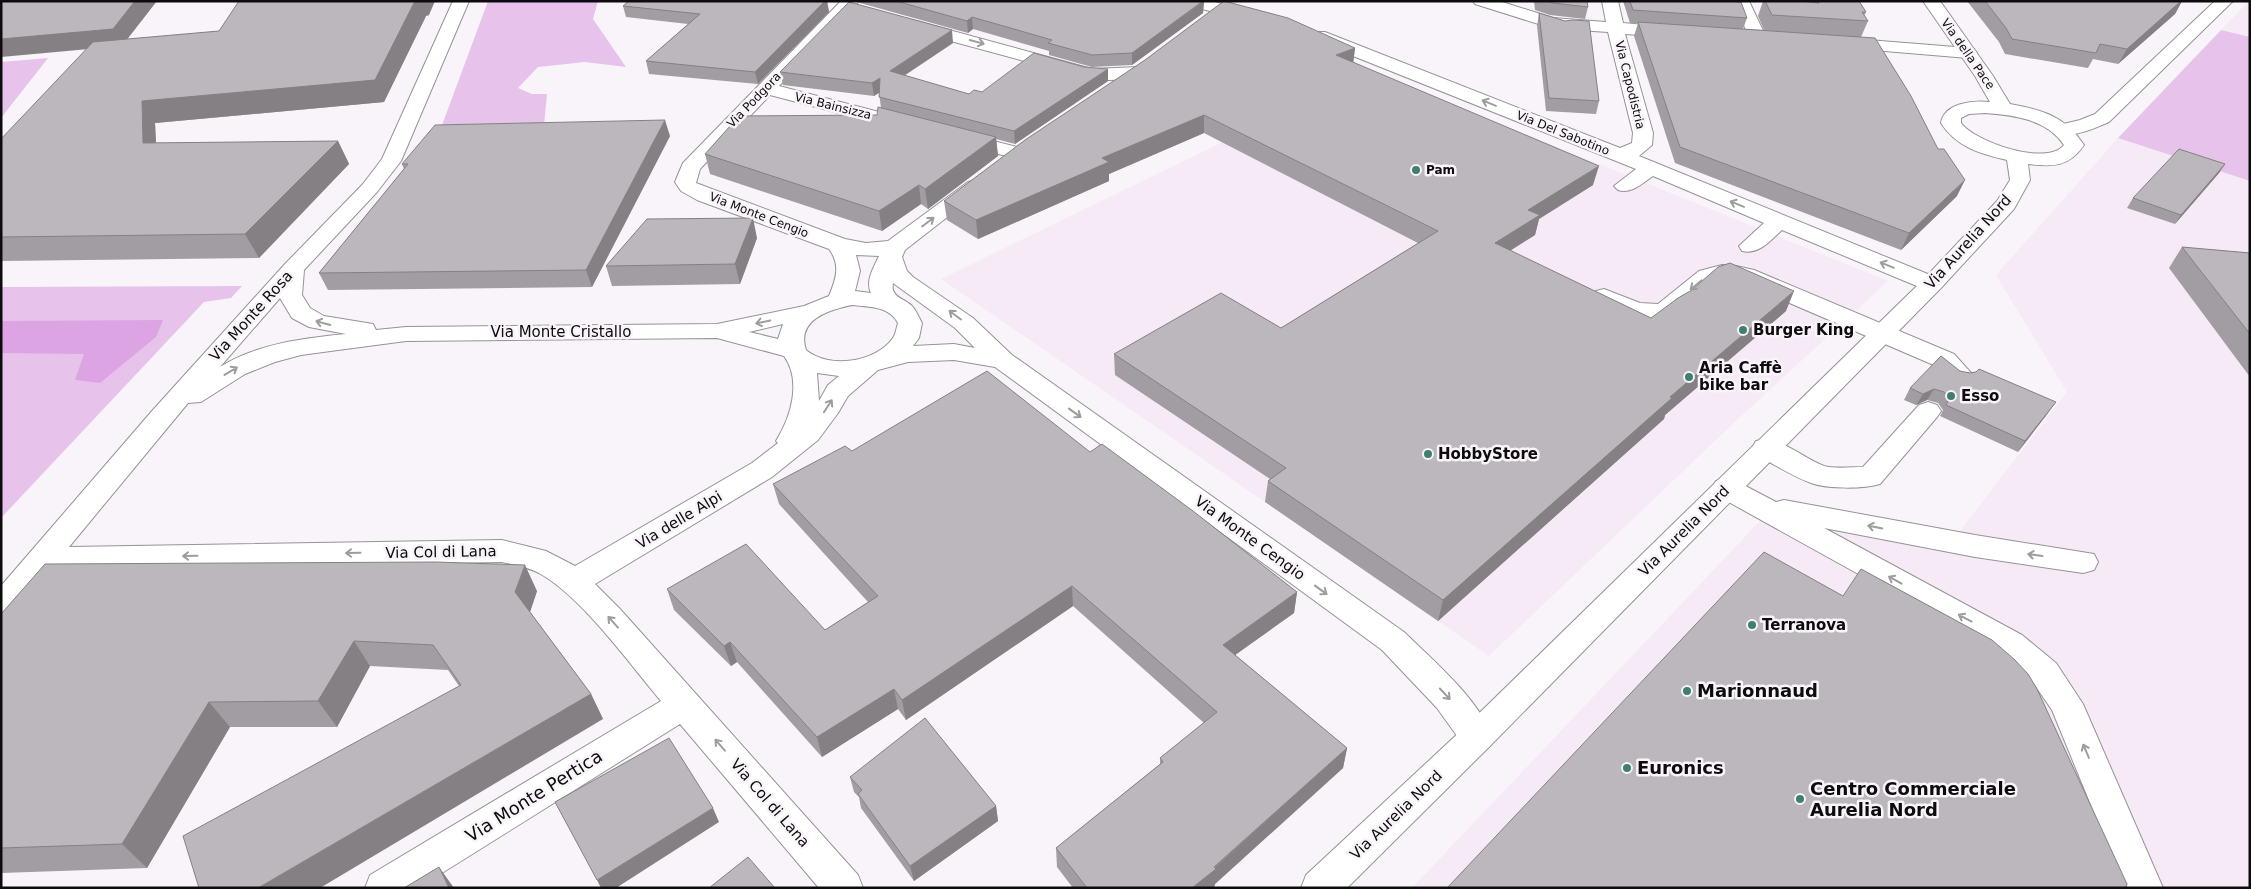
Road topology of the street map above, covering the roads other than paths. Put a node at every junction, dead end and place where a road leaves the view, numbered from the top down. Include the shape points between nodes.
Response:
1 (461, 1) edge
2 (1187, 1) edge
3 (1481, 1) edge
4 (1610, 1) edge
5 (1741, 1) edge
6 (1931, 1) edge
7 (2225, 1) edge
8 (1225, 4) edge
9 (847, 6) edge
10 (1268, 20) edge
11 (902, 22) edge
12 (1200, 25) edge
13 (1304, 31) edge
14 (1692, 33) edge
15 (1618, 36) junction
16 (1738, 36) edge
17 (1757, 37) junction
18 (1776, 38) edge
19 (1824, 42) edge
20 (1968, 53) junction
21 (1411, 72) junction
22 (1390, 84) edge
23 (765, 88) junction
24 (1106, 94) edge
25 (2003, 108) junction
26 (2062, 130) junction
27 (1619, 155) junction
28 (2017, 157) junction
29 (1651, 168) junction
30 (685, 182) joint
31 (1625, 186) dead end
32 (1780, 221) junction
33 (836, 244) junction
34 (1750, 246) dead end
35 (893, 252) junction
36 (293, 269) junction
37 (1932, 284) junction
38 (1604, 296) edge
39 (839, 300) junction
40 (888, 302) junction
41 (808, 312) junction
42 (910, 324) junction
43 (717, 331) junction
44 (1883, 333) junction
45 (406, 334) junction
46 (797, 354) junction
47 (1003, 361) junction
48 (877, 362) junction
49 (1960, 374) edge
50 (1928, 411) dead end
51 (161, 417) junction
52 (1766, 448) junction
53 (782, 453) junction
54 (1726, 488) junction
55 (1759, 506) junction
56 (44, 559) junction
57 (2083, 562) dead end
58 (574, 582) junction
59 (1, 608) edge
60 (684, 704) junction
61 (1477, 737) junction
62 (384, 888) edge
63 (844, 888) edge
64 (1320, 888) edge
65 (2144, 888) edge

1 - 36 street, Via Monte Rosa via 404,137 390,161 370,188
2 - 8 street
3 - 15 street via 1546,22
4 - 15 street, Via Capodistria
5 - 17 street
6 - 20 street, Via della Pace
7 - 26 street via 2102,118
8 - 10 street
8 - 12 street
9 - 23 street, Via Podgora
11 -> 24 street via 1091,74 1105,75 1146,66
13 - 21 street, Via Del Sabotino
14 - 15 street
15 - 27 street, Via Capodistria via 1643,139 1642,145
16 - 17 street
17 - 18 street
19 - 20 street
20 - 25 street, Via della Pace
21 - 22 street
27 -> 21 street, Via Del Sabotino
23 - 30 street, Via Podgora via 690,167
35 -> 23 street, Via Bainsizza via 1011,159 934,132
25 - 26 street via 2036,116
25 - 28 street via 1964,109 1952,116 1951,123 1980,146
26 - 28 street via 2071,137 2074,145 2072,151 2064,156 2044,159
27 - 29 street, Via Del Sabotino
28 - 37 street, Via Aurelia Nord via 2020,180 2006,204
29 - 31 street
32 -> 29 street, Via Del Sabotino
30 - 33 street, Via Monte Cengio via 688,187 705,194
32 - 34 street
37 -> 32 street, Via Del Sabotino
33 - 35 street, Via Monte Cengio via 859,251
33 - 39 street via 849,263 849,275
35 - 40 street via 883,271 880,286
47 -> 35 street, Via Monte Cengio via 964,323 905,282 897,274
45 -> 36 street via 318,322 301,312 290,295
36 - 51 street, Via Monte Rosa
37 - 44 street, Via Aurelia Nord
44 -> 38 street via 1735,272 1707,276 1666,309 1658,311 1631,309
39 - 40 street, Via Monte Cristallo via 865,298
39 - 41 street, Via Monte Cristallo
40 - 42 street, Via Monte Cristallo via 907,315
41 -> 43 street, Via Monte Cristallo
41 - 46 street, Via Monte Cristallo via 792,330 790,340
42 - 47 street, Via Monte Cengio
42 - 48 street, Via Monte Cristallo via 905,343
43 - 45 street, Via Monte Cristallo
43 - 46 street, Via Monte Cristallo
44 - 49 street via 1945,360
44 - 52 street, Via Aurelia Nord
51 -> 45 street via 236,368 266,356 300,347
46 - 48 street, Via Monte Cristallo via 813,365 831,369 850,369
46 - 53 street, Via delle Alpi via 806,376 803,418
47 - 48 street, Via Monte Cengio via 954,352 908,354
47 -> 61 street, Via Monte Cengio via 1393,641 1449,698
53 -> 48 street, Via delle Alpi via 808,434 837,391
50 - 52 street via 1870,477 1821,476
51 - 56 street, Via Monte Rosa
52 - 54 street, Via Aurelia Nord
53 - 58 street, Via delle Alpi via 762,470 709,503
54 - 55 street
54 - 61 street, Via Aurelia Nord
57 -> 55 street via 1975,546
65 -> 55 street via 2066,704 2044,672 1992,632
58 -> 56 street, Via Col di Lana via 554,567 502,551
56 - 59 street, Via Monte Rosa
60 -> 58 street, Via Col di Lana via 610,618
60 - 62 street, Via Monte Pertica
63 -> 60 street, Via Col di Lana
61 - 64 street, Via Aurelia Nord

